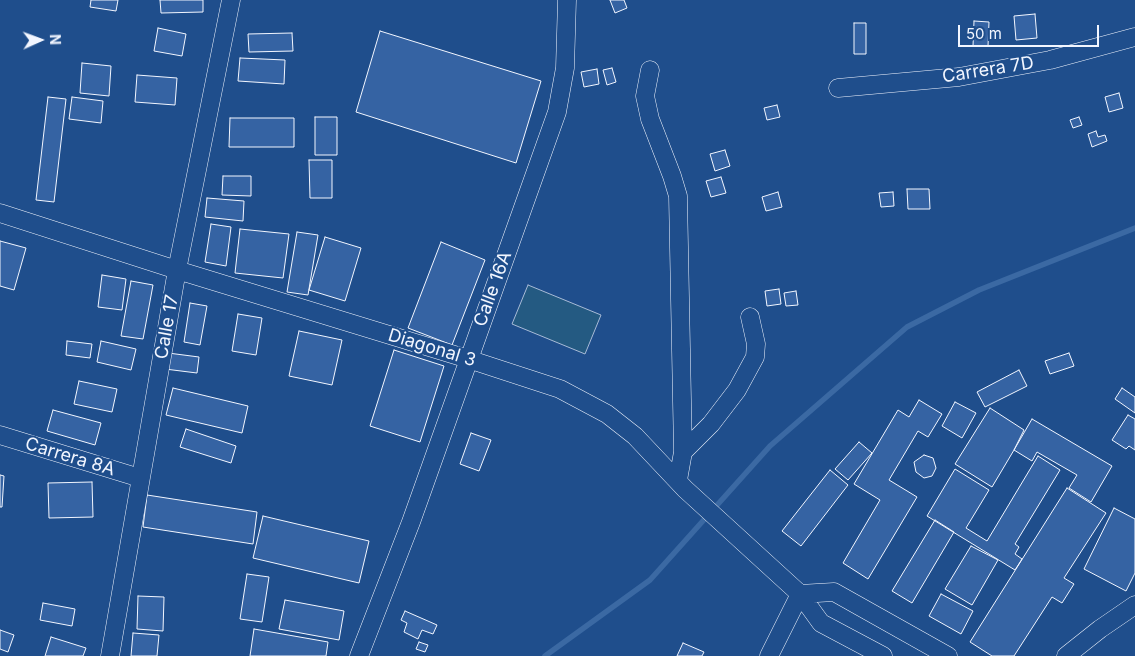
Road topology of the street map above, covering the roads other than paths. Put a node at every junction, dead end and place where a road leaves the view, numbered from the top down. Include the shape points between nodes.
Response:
1 (231, 0) edge
2 (567, 0) edge
3 (1135, 37) edge
4 (650, 70) dead end
5 (838, 88) dead end
6 (0, 213) edge
7 (177, 270) junction
8 (750, 317) dead end
9 (468, 359) junction
10 (0, 435) edge
11 (683, 452) junction
12 (140, 478) junction
13 (682, 484) junction
14 (800, 594) junction
15 (1135, 605) edge
16 (110, 656) edge
17 (359, 656) edge
18 (769, 656) edge
19 (883, 656) edge
20 (948, 656) edge
21 (1066, 656) edge

1 - 7 street, Calle 17
2 - 9 street, Calle 16A via 565,68 557,112
3 - 5 street, Carrera 7D via 1050,60 959,77
4 - 11 street via 645,96 650,119 678,196
6 - 7 street, Diagonal 3
7 - 9 street, Diagonal 3
7 - 12 street, Calle 17
8 - 11 street via 756,344 755,357 722,411
9 - 13 street, Diagonal 3 via 560,389 607,414 635,436
9 - 17 street, Calle 16A via 411,522
10 - 12 street, Carrera 8A
11 - 13 street
12 - 16 street, Calle 17
13 - 14 street, Diagonal 3
14 - 18 street
14 - 19 street, Diagonal 3 via 821,623
14 - 20 street via 834,592
15 - 21 street

